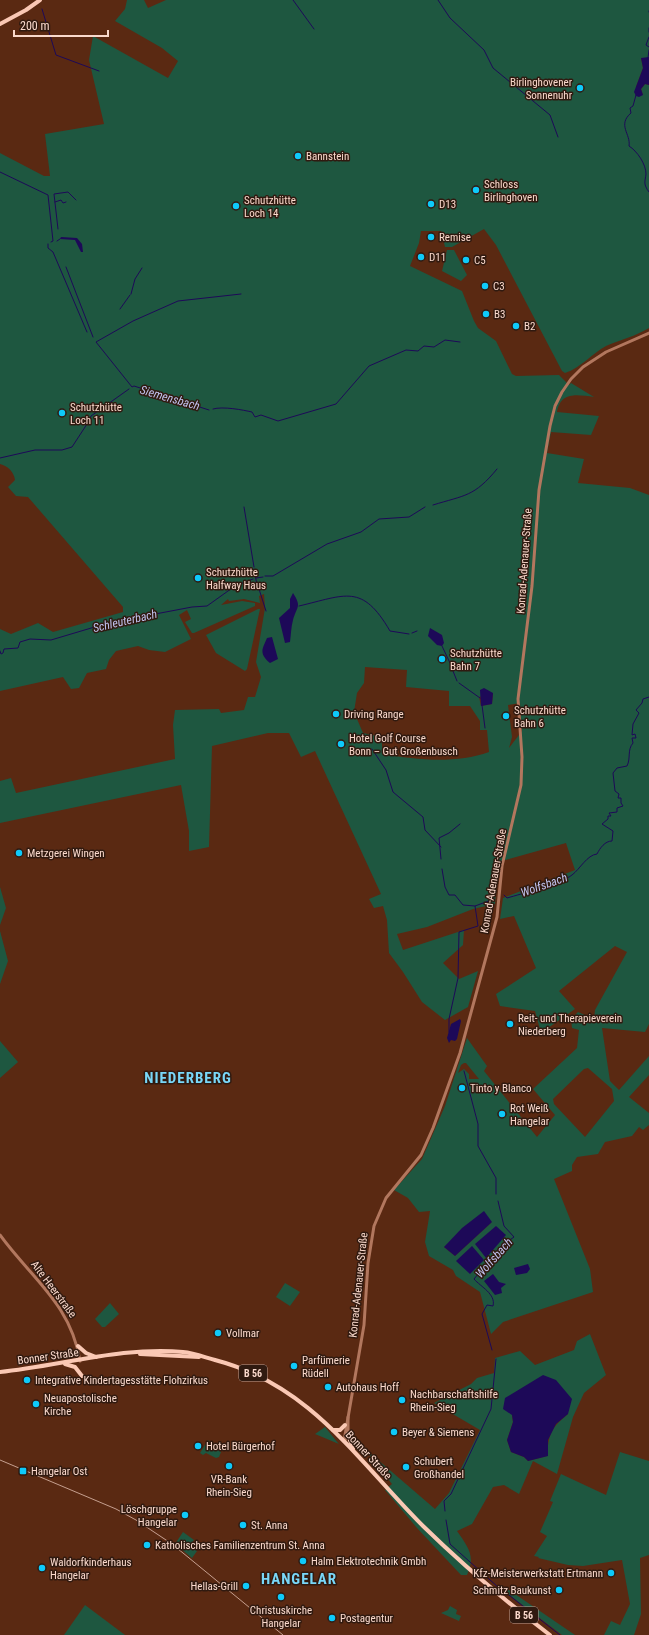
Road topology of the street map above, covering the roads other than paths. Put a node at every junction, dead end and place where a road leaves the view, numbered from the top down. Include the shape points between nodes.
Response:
1 (40, 0) edge
2 (0, 24) edge
3 (649, 333) edge
4 (0, 1235) edge
5 (78, 1346) junction
6 (99, 1358) junction
7 (80, 1360) junction
8 (63, 1364) junction
9 (0, 1372) edge
10 (82, 1376) dead end
11 (348, 1411) junction
12 (345, 1426) junction
13 (333, 1430) junction
14 (348, 1434) junction
15 (344, 1442) junction
16 (353, 1451) junction
17 (550, 1635) edge

1 - 2 main road
3 - 11 street, Konrad-Adenauer-Straße via 599,356 583,367 569,381 555,406 543,460 532,592 518,699 522,774 502,866 498,917 460,1052 433,1128 421,1155 386,1198 374,1226 368,1263 366,1312
4 - 5 street, Alte Heerstraße via 56,1302 70,1324
5 - 6 main road via 86,1353
5 - 7 street, Alte Heerstraße
6 - 7 main road, Bonner Straße / B 56
6 - 13 main road, Bonner Straße / B 56 via 122,1354 165,1354 208,1358 242,1368 281,1388 307,1406
7 - 8 main road, Bonner Straße / B 56
8 - 9 main road, Bonner Straße / B 56
8 - 10 main road via 75,1368
11 - 12 street, Konrad-Adenauer-Straße
11 - 14 street, Konrad-Adenauer-Straße
12 - 13 main road via 340,1430
12 - 15 street, Konrad-Adenauer-Straße
13 - 15 main road, Bonner Straße / B 56
14 - 15 street, Konrad-Adenauer-Straße
14 - 16 main road
15 - 16 main road, Bonner Straße / B 56
16 - 17 main road, Bonner Straße / B 56 via 426,1530 498,1595

